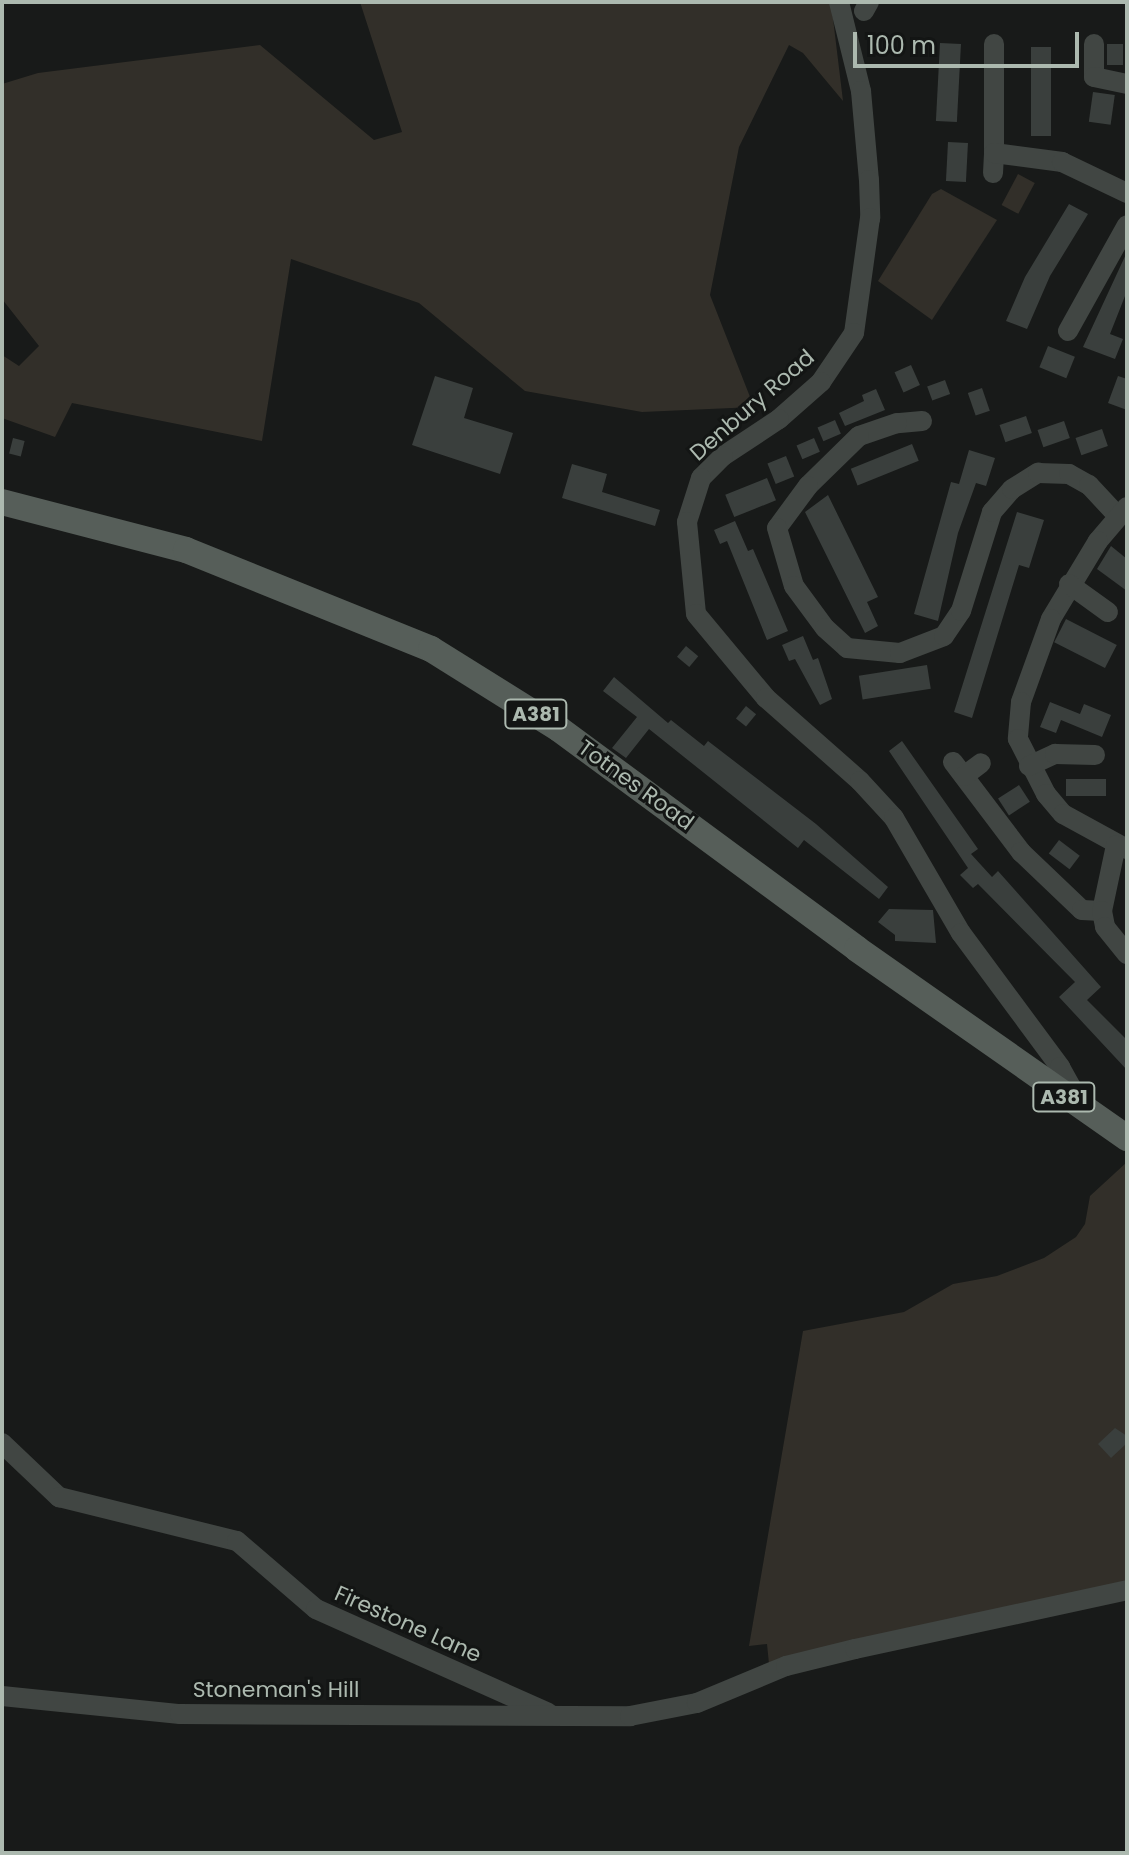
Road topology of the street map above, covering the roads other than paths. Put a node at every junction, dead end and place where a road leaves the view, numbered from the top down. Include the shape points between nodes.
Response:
1 (839, 2) edge
2 (994, 44) dead end
3 (1094, 44) dead end
4 (1127, 84) edge
5 (1127, 166) edge
6 (1122, 189) edge
7 (1127, 225) edge
8 (1068, 331) dead end
9 (922, 421) dead end
10 (2, 502) edge
11 (1122, 511) edge
12 (1069, 584) junction
13 (1108, 612) dead end
14 (1095, 755) dead end
15 (981, 763) dead end
16 (1029, 766) junction
17 (1122, 847) edge
18 (1102, 911) junction
19 (1127, 954) edge
20 (1070, 1101) junction
21 (1127, 1138) edge
22 (2, 1443) edge
23 (1127, 1590) edge
24 (2, 1696) edge
25 (552, 1714) junction

1 - 20 street, Denbury Road via 861,91 869,180 870,218 854,333 821,382 701,478 687,522 696,614 766,698 894,818 961,933 1060,1067 1072,1089
2 - 6 street via 994,163 1062,162
3 - 4 street via 1094,77
5 - 6 street
7 - 8 street
9 - 11 street via 859,436 808,486 777,528 794,586 847,648 900,653 944,636 961,611 992,512 1012,489 1038,473 1069,474
10 - 20 main road, Totnes Road / A381 via 186,550 431,649 559,729
11 - 12 street
12 - 13 street
12 - 16 street via 1021,702 1018,739
14 - 16 street via 1055,754
15 - 18 street via 958,769 1021,852 1073,905
16 - 17 street via 1063,814
17 - 18 street
18 - 19 street via 1105,927
20 - 21 main road, Totnes Road / A381
22 - 25 street, Firestone Lane via 59,1497 237,1541 316,1609
23 - 25 street, Stoneman's Hill via 786,1666 697,1703 630,1716
24 - 25 street, Stoneman's Hill via 194,1715

